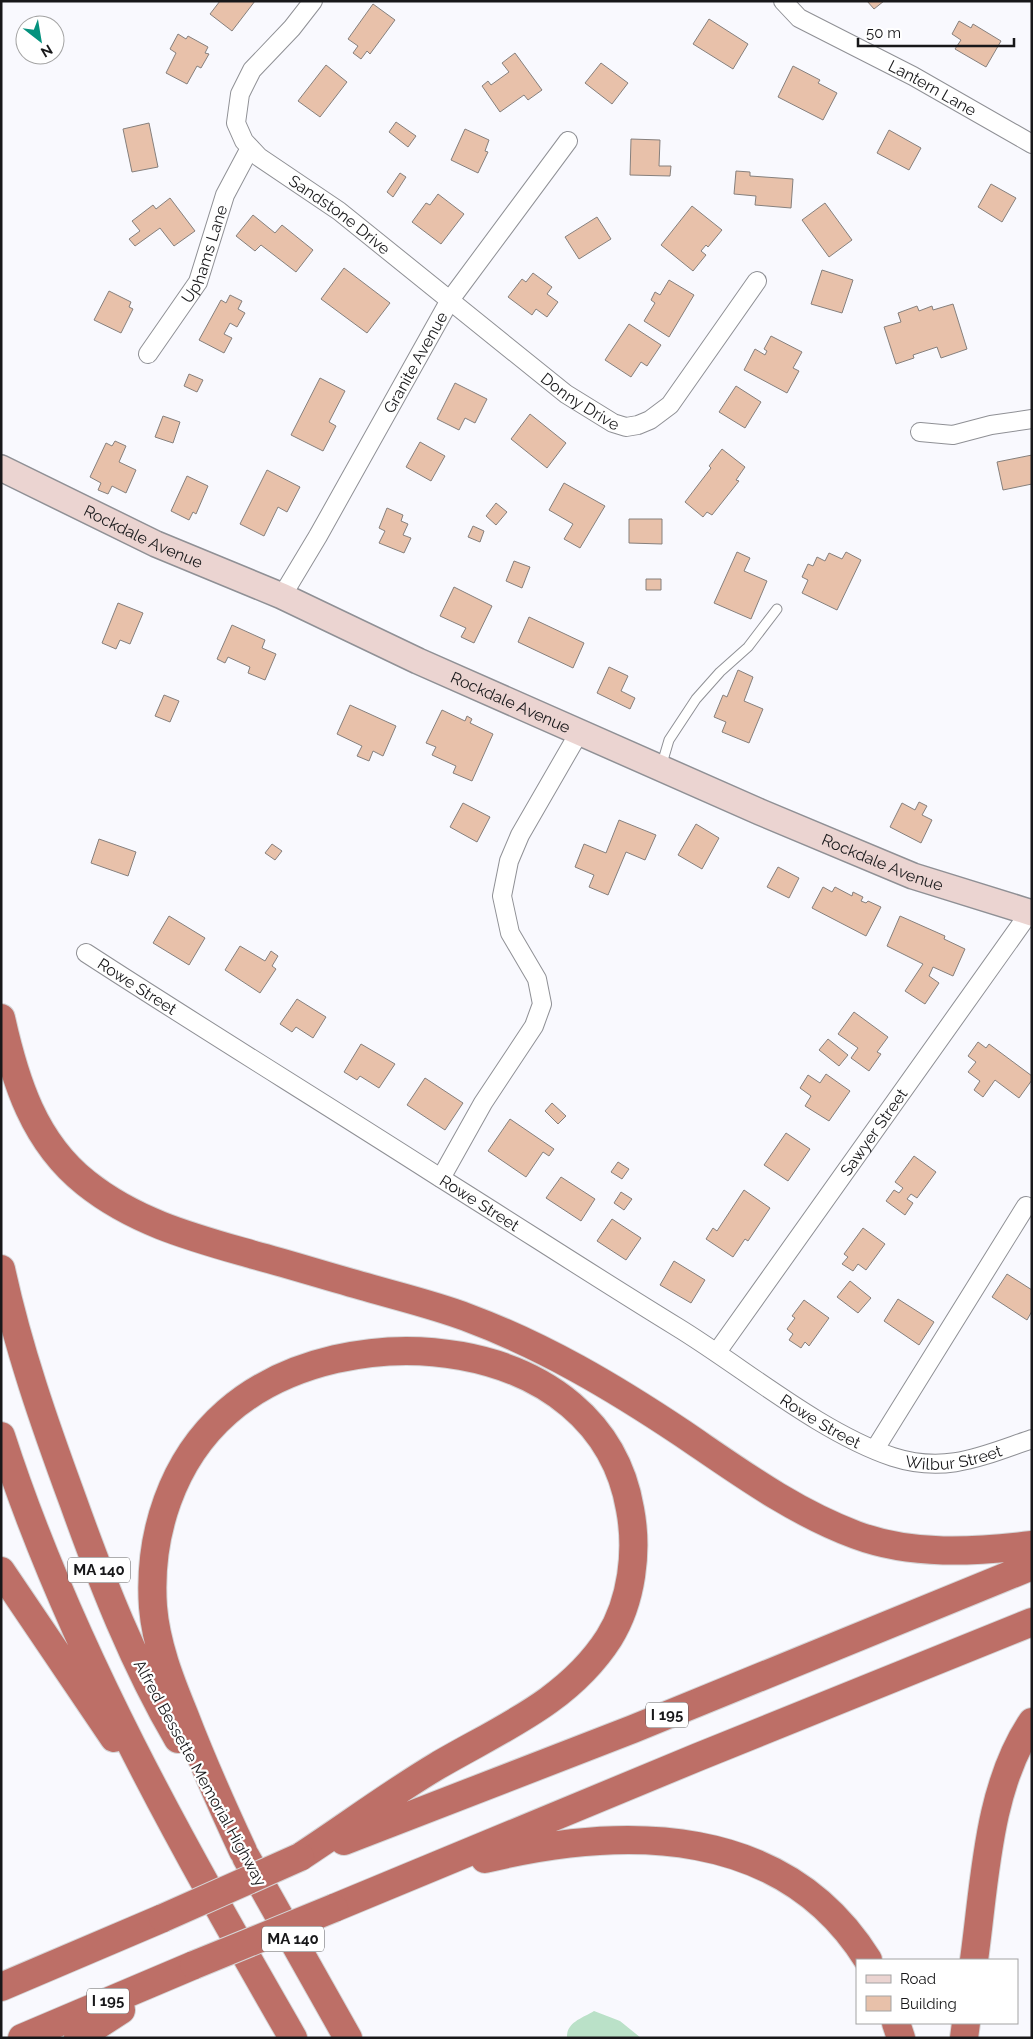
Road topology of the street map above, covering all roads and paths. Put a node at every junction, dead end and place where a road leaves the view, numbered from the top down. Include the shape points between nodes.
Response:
1 (313, 1) edge
2 (783, 1) edge
3 (568, 141) dead end
4 (1032, 144) edge
5 (250, 148) junction
6 (758, 281) dead end
7 (450, 300) junction
8 (148, 354) dead end
9 (1032, 419) edge
10 (920, 432) dead end
11 (5, 470) edge
12 (282, 596) junction
13 (778, 608) dead end
14 (580, 731) junction
15 (660, 768) junction
16 (1031, 912) edge
17 (86, 954) dead end
18 (1, 1018) edge
19 (441, 1178) junction
20 (1026, 1206) dead end
21 (1, 1269) edge
22 (717, 1352) junction
23 (1, 1436) edge
24 (1032, 1439) edge
25 (875, 1450) junction
26 (1032, 1545) edge
27 (1032, 1566) edge
28 (1, 1572) edge
29 (1032, 1622) edge
30 (1032, 1722) edge
31 (160, 1798) junction
32 (243, 1851) junction
33 (300, 1857) junction
34 (411, 1877) junction
35 (867, 1959) edge
36 (974, 1959) edge
37 (186, 1969) junction
38 (32, 1973) junction
39 (1, 1981) edge
40 (1, 1987) edge
41 (896, 2024) edge
42 (966, 2024) edge
43 (347, 2034) edge
44 (22, 2038) edge
45 (78, 2038) edge
46 (293, 2038) edge
47 (901, 2038) edge
48 (964, 2038) edge

1 - 5 street, Sandstone Drive via 252,70 240,94 236,122
2 - 4 street, Lantern Lane via 798,18 914,76
3 - 7 street, Granite Avenue
5 - 7 street, Sandstone Drive via 332,206
5 - 8 street, Uphams Lane via 225,195 198,282
6 - 7 street, Donny Drive via 670,405 650,420 626,427 613,423 566,394
7 - 12 street, Granite Avenue
9 - 10 street via 991,425 953,436
11 - 12 main road, Rockdale Avenue via 156,544
12 - 14 main road, Rockdale Avenue
13 - 15 lane via 748,647 696,699 669,740
14 - 15 main road, Rockdale Avenue
14 - 19 street via 520,835 509,861 502,896 510,933 537,979 542,1004 534,1026 482,1103
15 - 16 main road, Rockdale Avenue via 884,864 952,889
16 - 22 street, Sawyer Street
17 - 19 street, Rowe Street
18 - 26 highway via 20,1086 40,1133 84,1182 128,1211 186,1236 440,1308 534,1345 615,1389 785,1501 857,1535 890,1546 930,1550
19 - 22 street, Rowe Street
20 - 25 street
21 - 32 highway, Alfred Bessette Memorial Highway / MA 140 via 47,1428 124,1632 176,1735
22 - 25 street, Rowe Street via 825,1423
23 - 31 highway, MA 140 via 67,1607
24 - 25 street, Wilbur Street via 951,1465 913,1461
27 - 33 highway, I 195 via 633,1729
28 - 31 highway via 95,1711
29 - 34 highway, I 195
30 - 36 highway via 1011,1757 1002,1784 985,1874
31 - 46 highway, MA 140 via 224,1919
32 - 33 highway via 174,1688 161,1653 153,1609 158,1529 170,1492 185,1463 204,1436 253,1392 314,1364 360,1354 428,1352 495,1364 527,1376 580,1411 600,1434 616,1462 628,1494 633,1526 633,1563 626,1600 611,1634 596,1657 556,1696 528,1716 434,1768
32 - 43 highway, Alfred Bessette Memorial Highway / MA 140
33 - 38 highway, I 195, bridge
34 - 35 highway via 496,1856 590,1842 642,1838 693,1843 769,1869 804,1890 841,1923
34 - 37 highway, I 195, bridge
37 - 44 highway, I 195
37 - 45 highway
38 - 39 highway
38 - 40 highway, I 195
41 - 47 highway
42 - 48 highway

